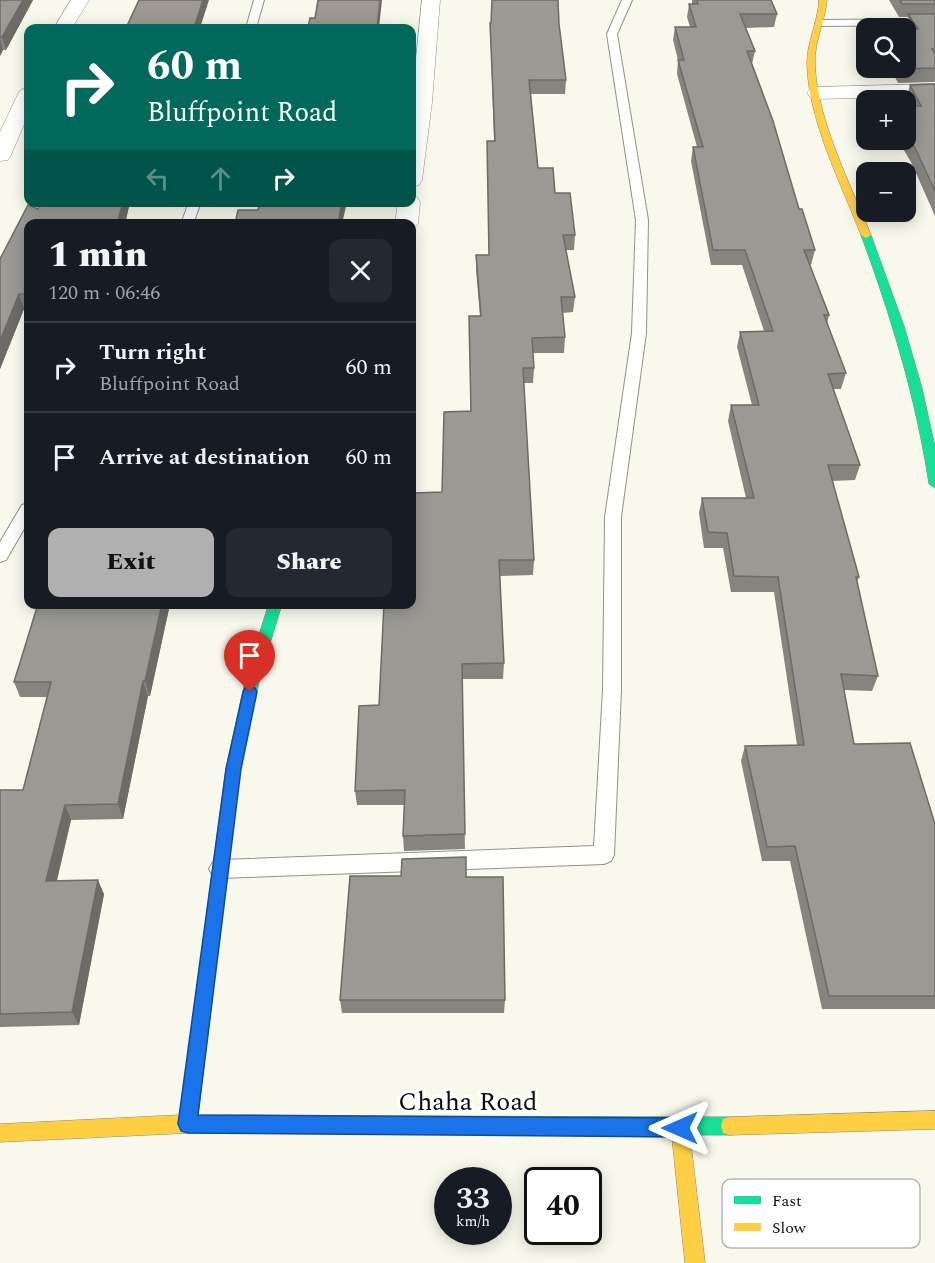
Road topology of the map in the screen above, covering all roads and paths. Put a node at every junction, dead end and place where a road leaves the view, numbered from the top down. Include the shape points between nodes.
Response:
1 (80, 0) edge
2 (259, 0) edge
3 (431, 0) edge
4 (627, 0) edge
5 (823, 0) edge
6 (935, 22) edge
7 (820, 23) junction
8 (65, 24) edge
9 (251, 24) edge
10 (935, 90) edge
11 (817, 93) junction
12 (24, 103) edge
13 (416, 145) edge
14 (0, 155) edge
15 (935, 484) edge
16 (24, 516) edge
17 (0, 556) edge
18 (274, 609) edge
19 (220, 869) junction
20 (935, 1120) edge
21 (188, 1124) junction
22 (680, 1128) junction
23 (0, 1132) edge
24 (696, 1263) edge

1 - 8 street
2 - 9 lane
3 - 13 street
4 - 19 lane via 612,34 642,220 639,333 613,517 612,690 604,855
5 - 7 street
6 - 7 lane
7 - 11 street via 812,69
10 - 11 street
11 - 15 street via 833,148 896,315 933,454
12 - 14 street
16 - 17 lane
18 - 19 street via 254,673 233,769
19 - 21 street
20 - 22 street, Chaha Road
21 - 22 street, Chaha Road
21 - 23 street, Chaha Road
22 - 24 street

